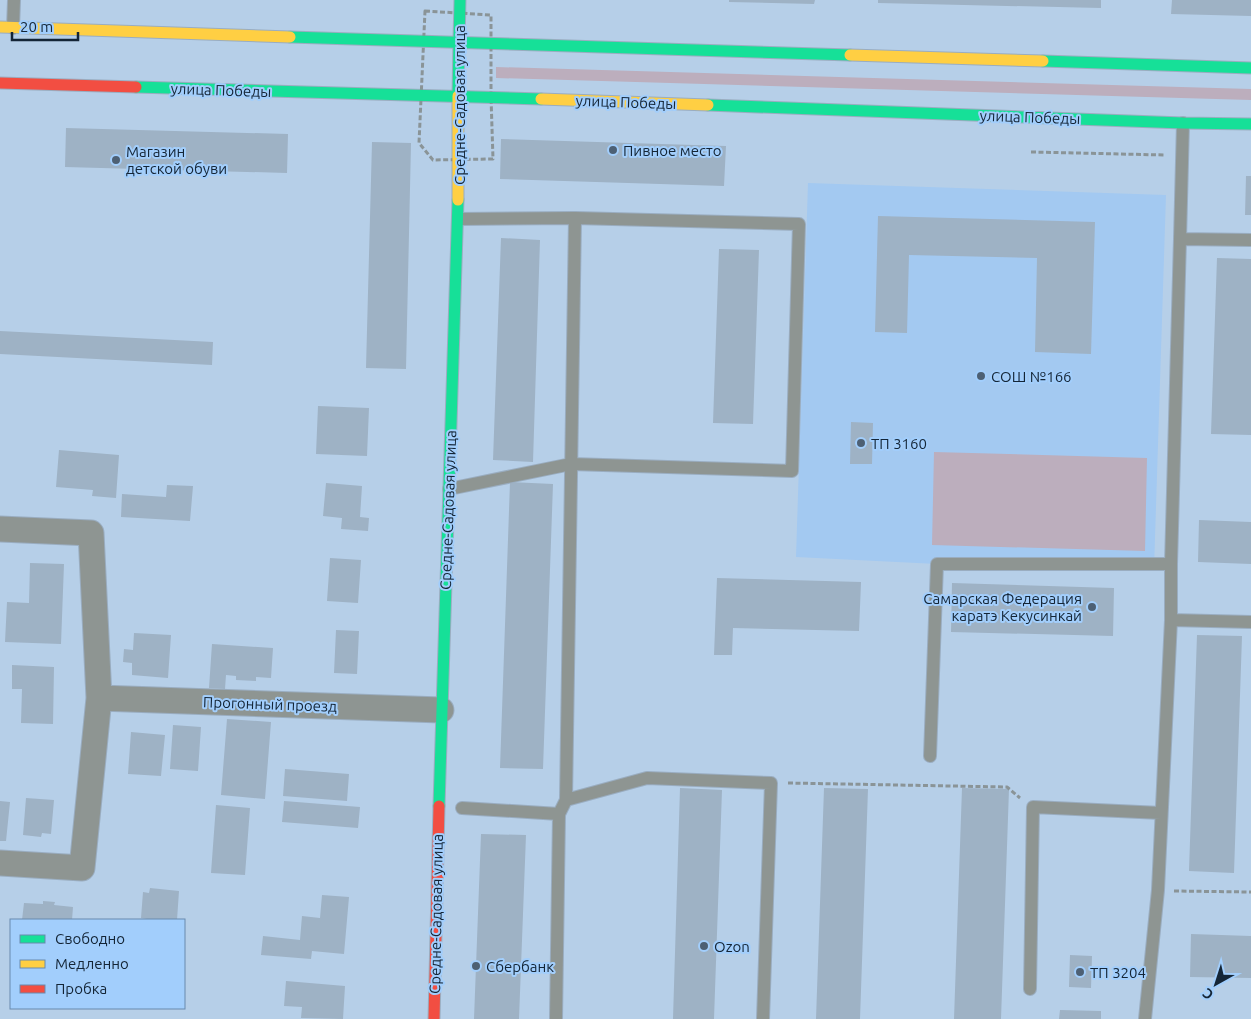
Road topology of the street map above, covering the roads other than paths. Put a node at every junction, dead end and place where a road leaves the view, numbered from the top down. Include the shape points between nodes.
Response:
1 (14, 0) edge
2 (460, 0) edge
3 (6, 27) edge
4 (459, 41) junction
5 (1251, 68) edge
6 (0, 83) edge
7 (458, 96) junction
8 (1183, 123) junction
9 (1251, 124) edge
10 (575, 218) junction
11 (458, 219) junction
12 (1180, 238) junction
13 (1251, 240) edge
14 (571, 464) junction
15 (449, 489) junction
16 (0, 529) edge
17 (1171, 564) junction
18 (1171, 620) junction
19 (1251, 622) edge
20 (98, 698) junction
21 (441, 710) junction
22 (930, 756) dead end
23 (566, 800) junction
24 (462, 808) dead end
25 (1161, 813) junction
26 (559, 814) junction
27 (0, 864) edge
28 (1030, 989) dead end
29 (434, 1019) edge
30 (556, 1019) edge
31 (763, 1019) edge
32 (1145, 1019) edge

1 - 3 lane
2 - 4 main road, Средне-Садовая улица
3 - 4 main road
4 - 5 main road
4 - 7 main road, Средне-Садовая улица
6 - 7 main road, улица Победы
7 - 8 main road, улица Победы
7 - 11 main road, Средне-Садовая улица
8 - 9 main road, улица Победы
8 - 12 lane
10 - 11 lane
10 - 14 lane
10 - 14 lane via 799,224 792,471
11 - 15 main road, Средне-Садовая улица
12 - 13 lane
12 - 17 lane
14 - 15 lane
14 - 23 lane
15 - 21 main road, Средне-Садовая улица
16 - 20 street via 91,533
17 - 18 lane
17 - 22 lane via 937,564
18 - 19 lane
18 - 25 lane
20 - 21 street, Прогонный проезд
20 - 27 street via 82,868
21 - 29 main road, Средне-Садовая улица
23 - 26 lane
23 - 31 lane via 647,778 771,783
24 - 26 lane
25 - 28 lane via 1033,807
25 - 32 lane via 1158,890
26 - 30 lane

